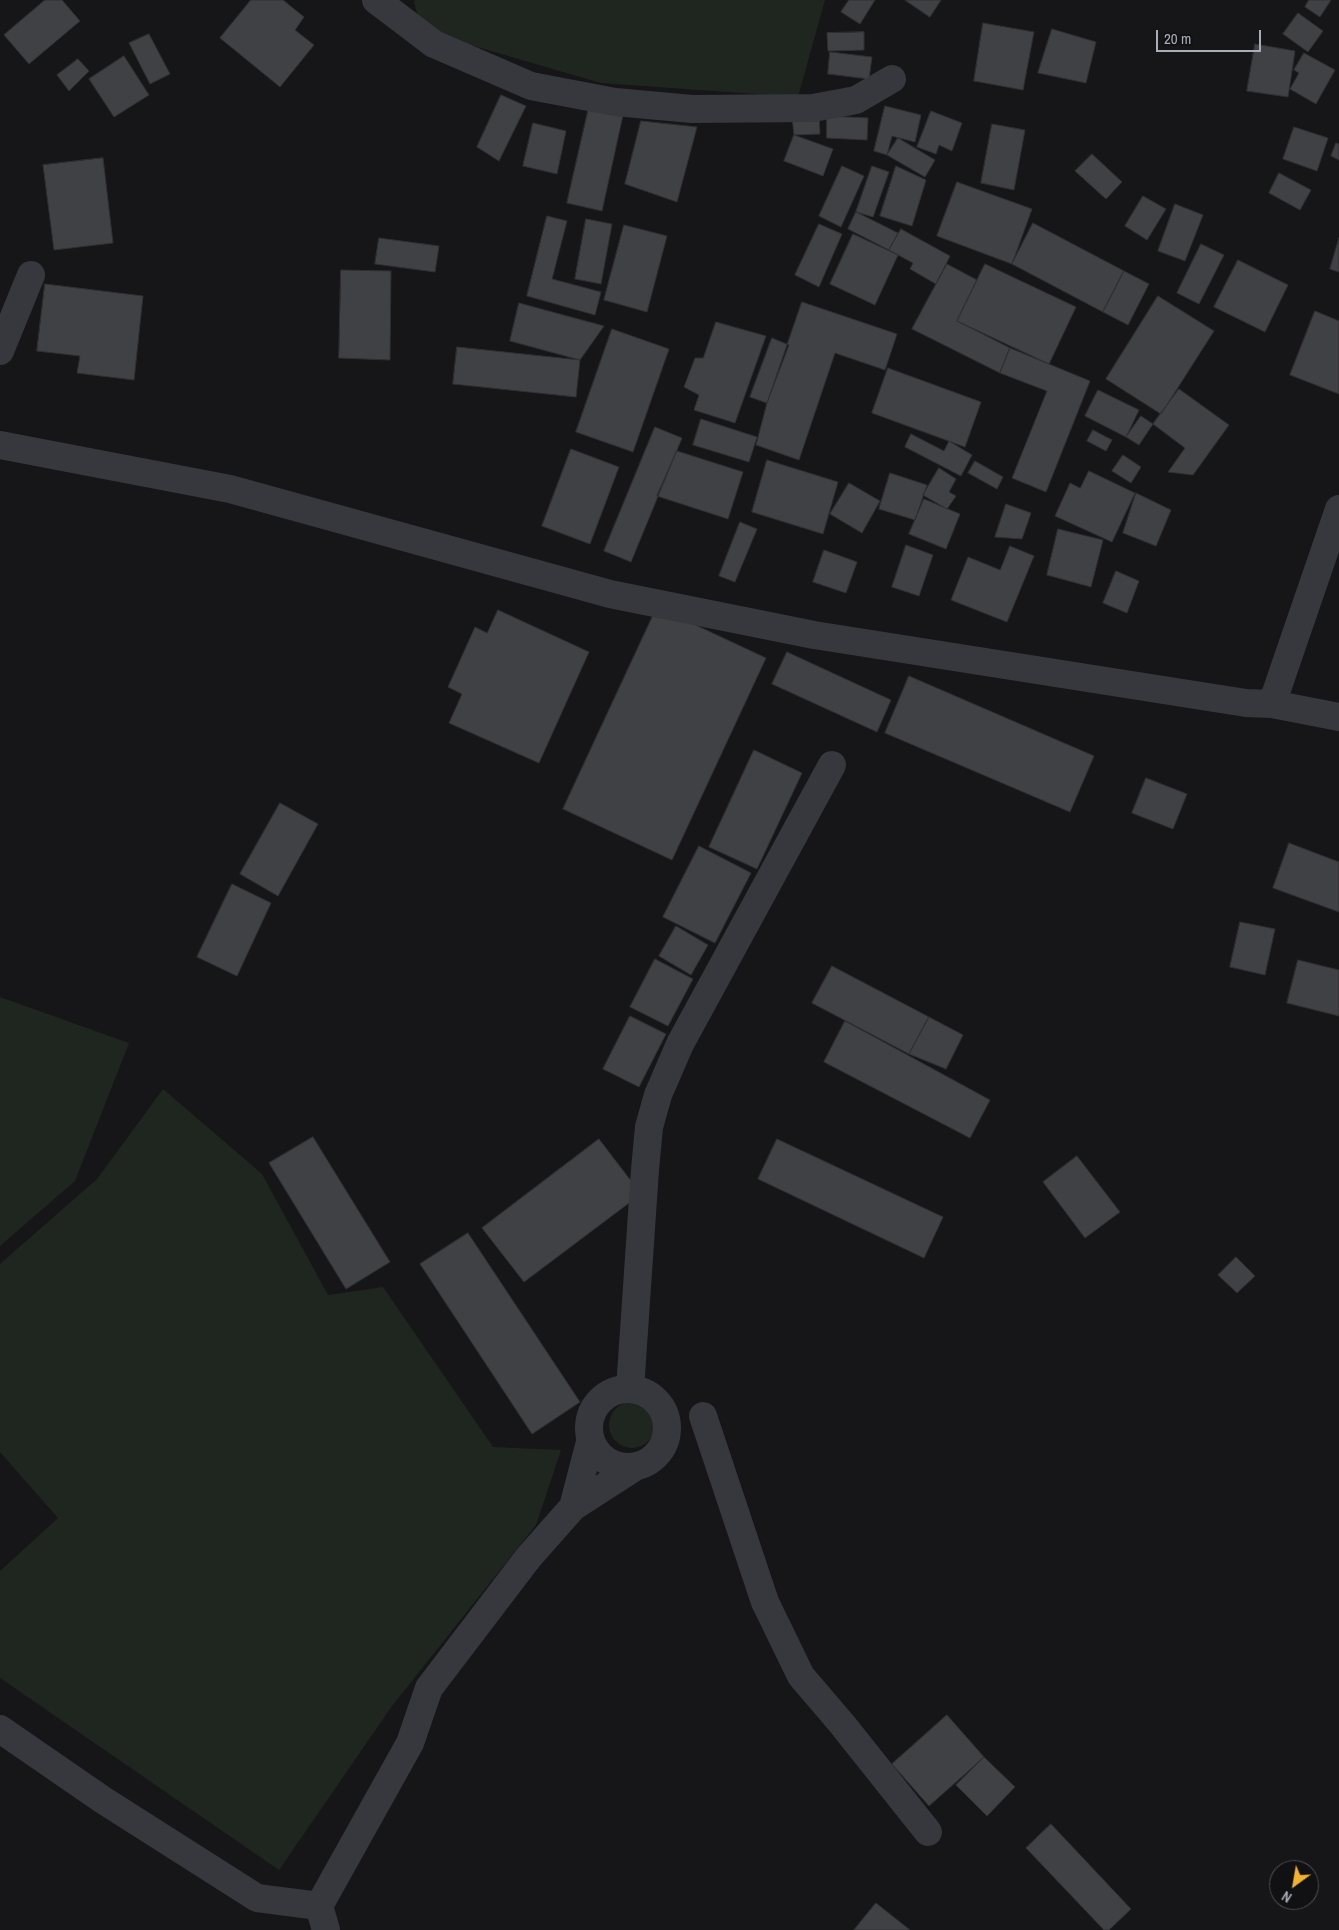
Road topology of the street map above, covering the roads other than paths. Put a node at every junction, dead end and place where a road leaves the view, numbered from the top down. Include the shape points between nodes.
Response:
1 (376, 0) edge
2 (892, 78) dead end
3 (31, 275) dead end
4 (0, 351) edge
5 (0, 445) edge
6 (1339, 509) edge
7 (1272, 704) junction
8 (1339, 717) edge
9 (832, 765) dead end
10 (630, 1389) junction
11 (703, 1416) dead end
12 (590, 1442) junction
13 (635, 1467) junction
14 (573, 1507) junction
15 (0, 1729) edge
16 (928, 1832) dead end
17 (322, 1918) edge

1 - 2 street via 434,44 495,71 530,86 607,100 692,109 813,108 856,100
3 - 4 street
5 - 7 street via 230,489 620,596 814,635 1246,703
6 - 7 street
7 - 8 street
9 - 10 street via 680,1044 658,1095 649,1127
10 - 12 street via 611,1393 595,1405 588,1429
10 - 13 street via 654,1399 667,1423 663,1446 646,1463
11 - 16 street via 765,1602 801,1676
12 - 13 street via 608,1463
12 - 14 street
13 - 14 street
14 - 17 street via 528,1558 429,1688 410,1743
15 - 17 street via 103,1800 257,1898

